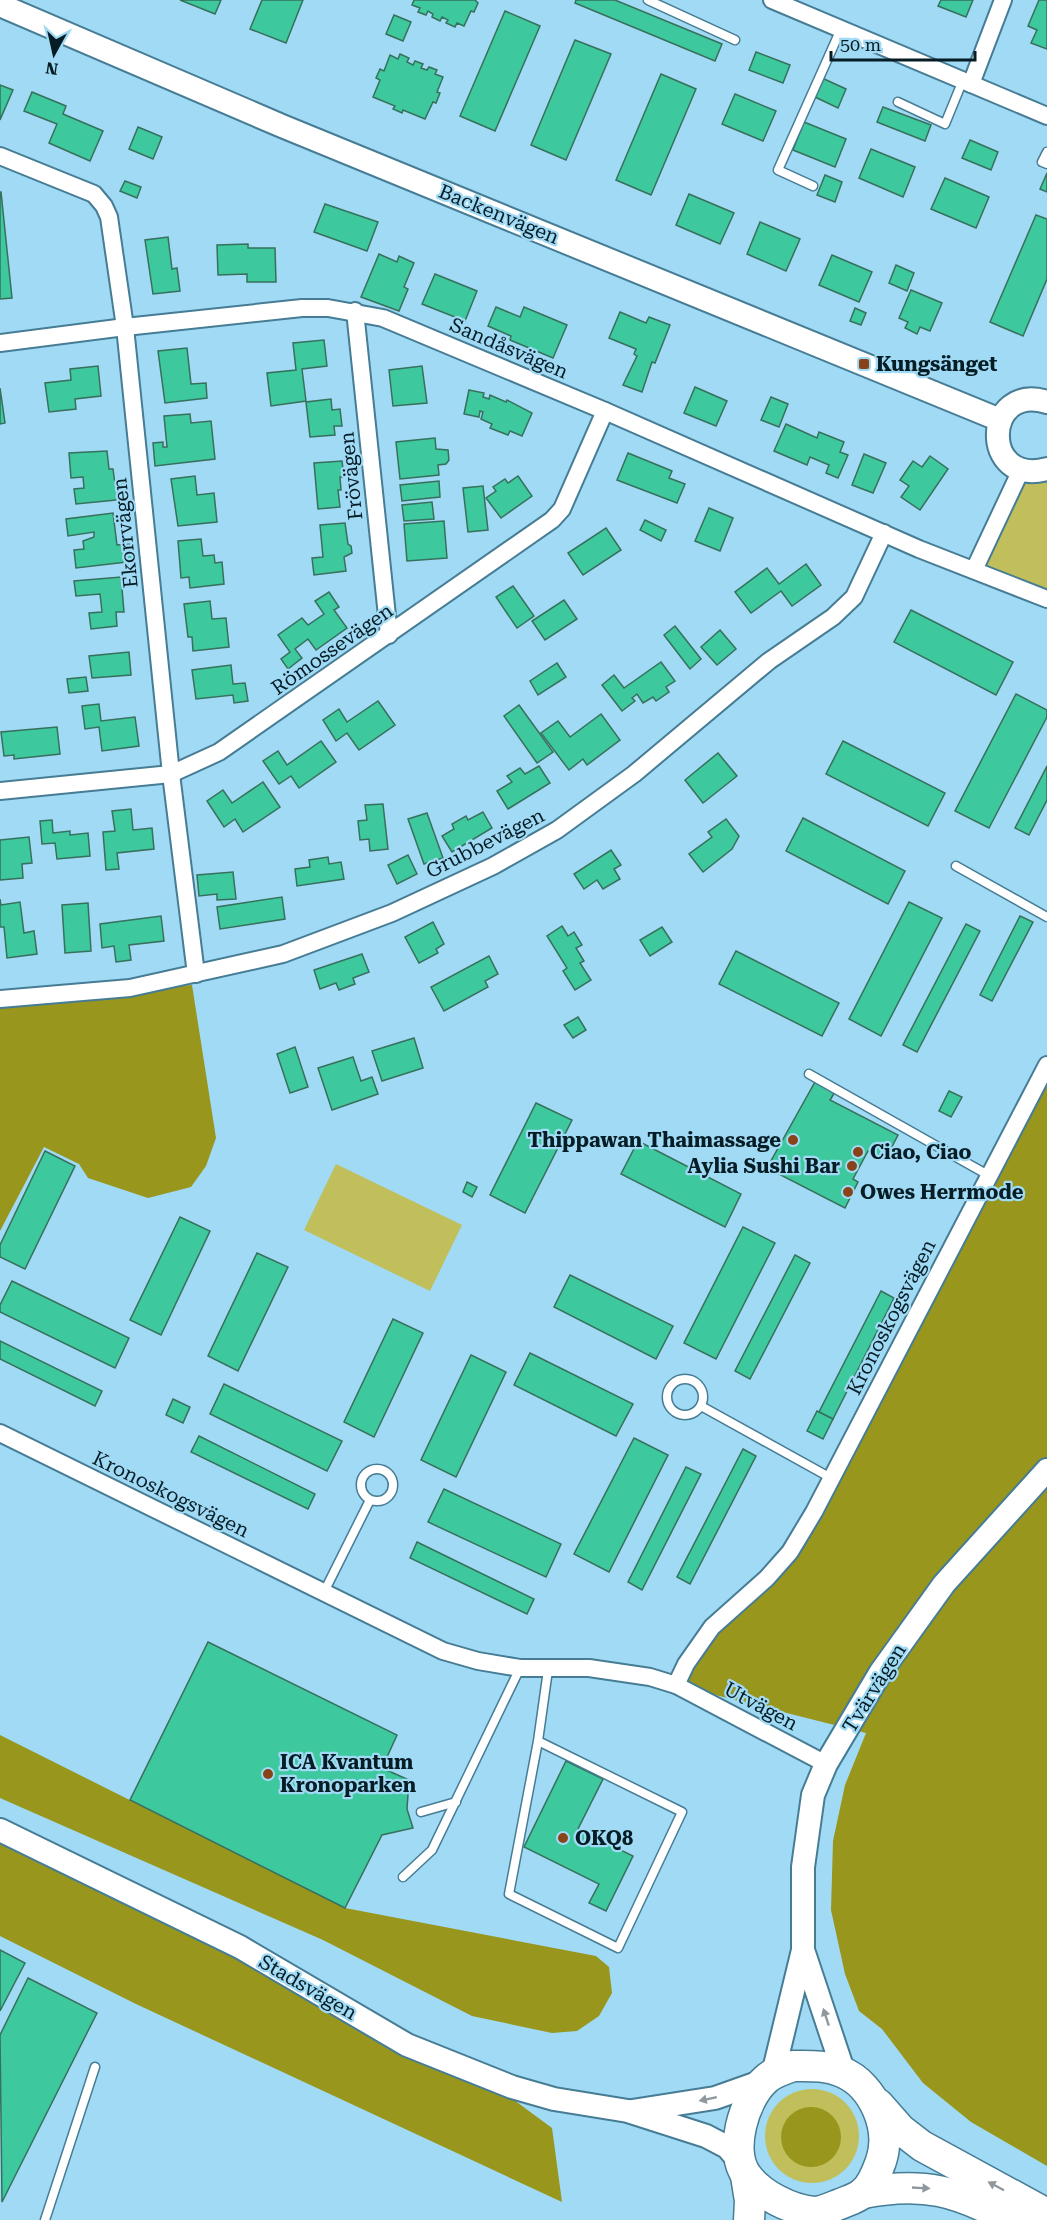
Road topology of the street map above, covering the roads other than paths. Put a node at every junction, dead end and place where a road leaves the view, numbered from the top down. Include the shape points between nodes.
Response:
1 (648, 0) edge
2 (772, 0) edge
3 (1003, 0) edge
4 (0, 5) edge
5 (841, 29) junction
6 (735, 40) dead end
7 (967, 82) junction
8 (898, 102) dead end
9 (1047, 116) edge
10 (1047, 152) edge
11 (0, 156) edge
12 (1047, 165) edge
13 (813, 186) dead end
14 (355, 311) junction
15 (125, 327) junction
16 (0, 343) edge
17 (1047, 402) edge
18 (605, 411) junction
19 (1000, 420) junction
20 (1047, 469) edge
21 (1021, 470) junction
22 (884, 533) junction
23 (974, 570) junction
24 (1047, 599) edge
25 (389, 635) junction
26 (171, 774) junction
27 (0, 791) edge
28 (956, 866) dead end
29 (1047, 917) edge
30 (196, 974) junction
31 (0, 999) edge
32 (1047, 1065) edge
33 (809, 1074) dead end
34 (988, 1175) junction
35 (701, 1406) junction
36 (0, 1433) edge
37 (1047, 1470) edge
38 (831, 1478) junction
39 (370, 1500) dead end
40 (324, 1592) junction
41 (520, 1668) junction
42 (548, 1670) junction
43 (676, 1685) junction
44 (538, 1741) junction
45 (826, 1764) junction
46 (456, 1802) junction
47 (421, 1812) dead end
48 (0, 1830) edge
49 (403, 1876) dead end
50 (803, 1950) junction
51 (95, 2067) dead end
52 (844, 2073) junction
53 (768, 2077) junction
54 (868, 2093) junction
55 (628, 2111) junction
56 (744, 2170) junction
57 (863, 2193) junction
58 (1047, 2214) edge
59 (809, 2216) edge
60 (45, 2220) edge
61 (749, 2220) edge
62 (1011, 2220) edge

1 - 6 lane
2 - 5 street
3 - 7 street
4 - 19 street, Backenvägen via 282,126
5 - 7 street
5 - 13 lane via 778,170
7 - 8 lane via 945,124
7 - 9 street
10 - 12 lane via 1042,162
11 - 15 street, Ekorrvägen via 94,194 104,206 112,232
14 - 15 street, Sandåsvägen via 302,309
14 - 18 street, Sandåsvägen via 383,318
14 - 25 street, Frövägen
15 - 16 street, Sandåsvägen
15 - 26 street, Ekorrvägen
17 - 19 street via 1022,400
18 - 22 street, Sandåsvägen
18 - 25 street, Römossevägen via 557,515
19 - 21 street via 1000,450
20 - 21 street
21 - 23 street
22 - 23 street, Sandåsvägen
22 - 30 street, Grubbevägen via 854,597 833,617 769,661 633,774 557,830 493,866 392,913 283,954
23 - 24 street
25 - 26 street, Römossevägen via 219,752
26 - 27 street, Römossevägen
26 - 30 street, Ekorrvägen
28 - 29 lane
30 - 31 street, Grubbevägen via 130,988
32 - 34 street, Kronoskogsvägen
33 - 34 lane
34 - 38 street, Kronoskogsvägen
35 - 35 lane via 701,1389 693,1381 682,1379 668,1389 667,1401 679,1415 692,1414
35 - 38 lane
36 - 40 street, Kronoskogsvägen
37 - 45 street, Tvärvägen via 944,1584 880,1673
38 - 43 street, Kronoskogsvägen via 790,1552 712,1627
39 - 40 lane
40 - 41 street, Kronoskogsvägen via 443,1651
41 - 42 street, Kronoskogsvägen
41 - 46 lane
42 - 43 street, Kronoskogsvägen via 589,1668
42 - 44 lane
43 - 45 street, Utvägen
44 - 44 lane via 508,1894 618,1948 682,1812
45 - 50 street, Tvärvägen via 813,1795 803,1867
46 - 47 lane
46 - 49 lane via 432,1850
48 - 55 street, Stadsvägen via 240,1947 407,2045 512,2087 554,2099
52 -> 50 street, Tvärvägen
50 - 53 street, Tvärvägen
51 - 60 lane
52 - 53 highway via 819,2066 793,2066
52 - 54 highway
53 -> 55 street, Stadsvägen via 716,2098
53 - 56 highway via 742,2118 739,2141
54 - 57 highway via 879,2111 884,2137 875,2177
58 -> 54 highway via 922,2146 900,2129
55 - 56 street, Stadsvägen via 706,2136 727,2147
56 - 59 highway via 770,2195
56 - 61 highway
57 - 59 highway
57 -> 62 highway via 895,2187 929,2187 967,2198

